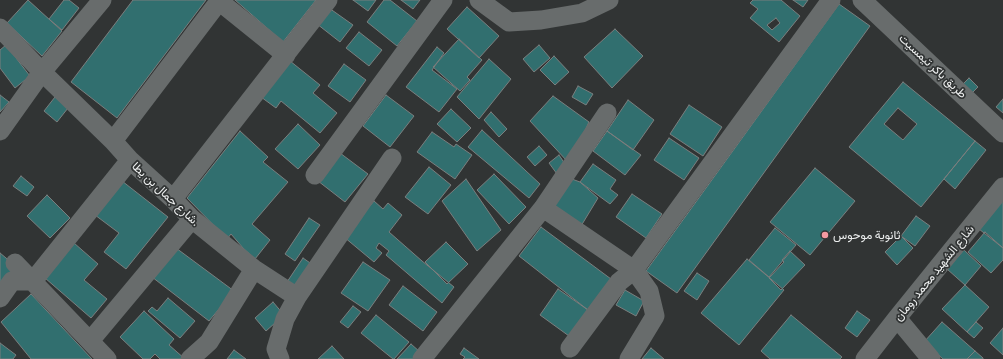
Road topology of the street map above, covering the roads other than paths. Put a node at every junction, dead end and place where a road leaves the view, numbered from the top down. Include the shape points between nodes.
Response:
1 (102, 0) edge
2 (220, 0) edge
3 (328, 0) edge
4 (444, 0) edge
5 (479, 0) edge
6 (609, 0) edge
7 (830, 0) edge
8 (862, 0) edge
9 (0, 28) edge
10 (286, 54) junction
11 (42, 72) junction
12 (607, 113) dead end
13 (0, 130) edge
14 (1003, 133) edge
15 (113, 141) junction
16 (392, 158) dead end
17 (130, 160) junction
18 (315, 174) dead end
19 (1003, 187) edge
20 (173, 199) junction
21 (543, 208) junction
22 (192, 219) junction
23 (15, 263) dead end
24 (254, 269) junction
25 (634, 270) junction
26 (33, 281) junction
27 (297, 297) junction
28 (0, 298) edge
29 (897, 318) junction
30 (90, 341) junction
31 (570, 348) dead end
32 (108, 359) edge
33 (190, 359) edge
34 (280, 359) edge
35 (422, 359) edge
36 (629, 359) edge
37 (865, 359) edge
38 (931, 359) edge

1 - 11 street
2 - 10 street
2 - 15 street
3 - 10 street
4 - 18 street
5 - 6 street via 509,22 582,13
7 - 25 street
8 - 14 street, طريق باكر تيمسيت
9 - 11 street, شارع جمال بن يطا.
10 - 20 street
11 - 13 street
11 - 15 street, شارع جمال بن يطا.
12 - 21 street
15 - 17 street, شارع جمال بن يطا.
16 - 27 street
17 - 20 street, شارع جمال بن يطا.
17 - 26 street
19 - 29 street, شارع الشهيد محمد رومان
20 - 22 street, شارع جمال بن يطا.
21 - 25 street
21 - 35 street
22 - 24 street, شارع جمال بن يطا.
22 - 30 street
23 - 26 street
24 - 27 street, شارع جمال بن يطا.
24 - 33 street via 209,342
25 - 31 street via 619,282
25 - 36 street via 649,291 655,316
26 - 28 street via 12,281
26 - 30 street
27 - 34 street via 285,319 276,349
29 - 37 street, شارع الشهيد محمد رومان
29 - 38 street
30 - 32 street

